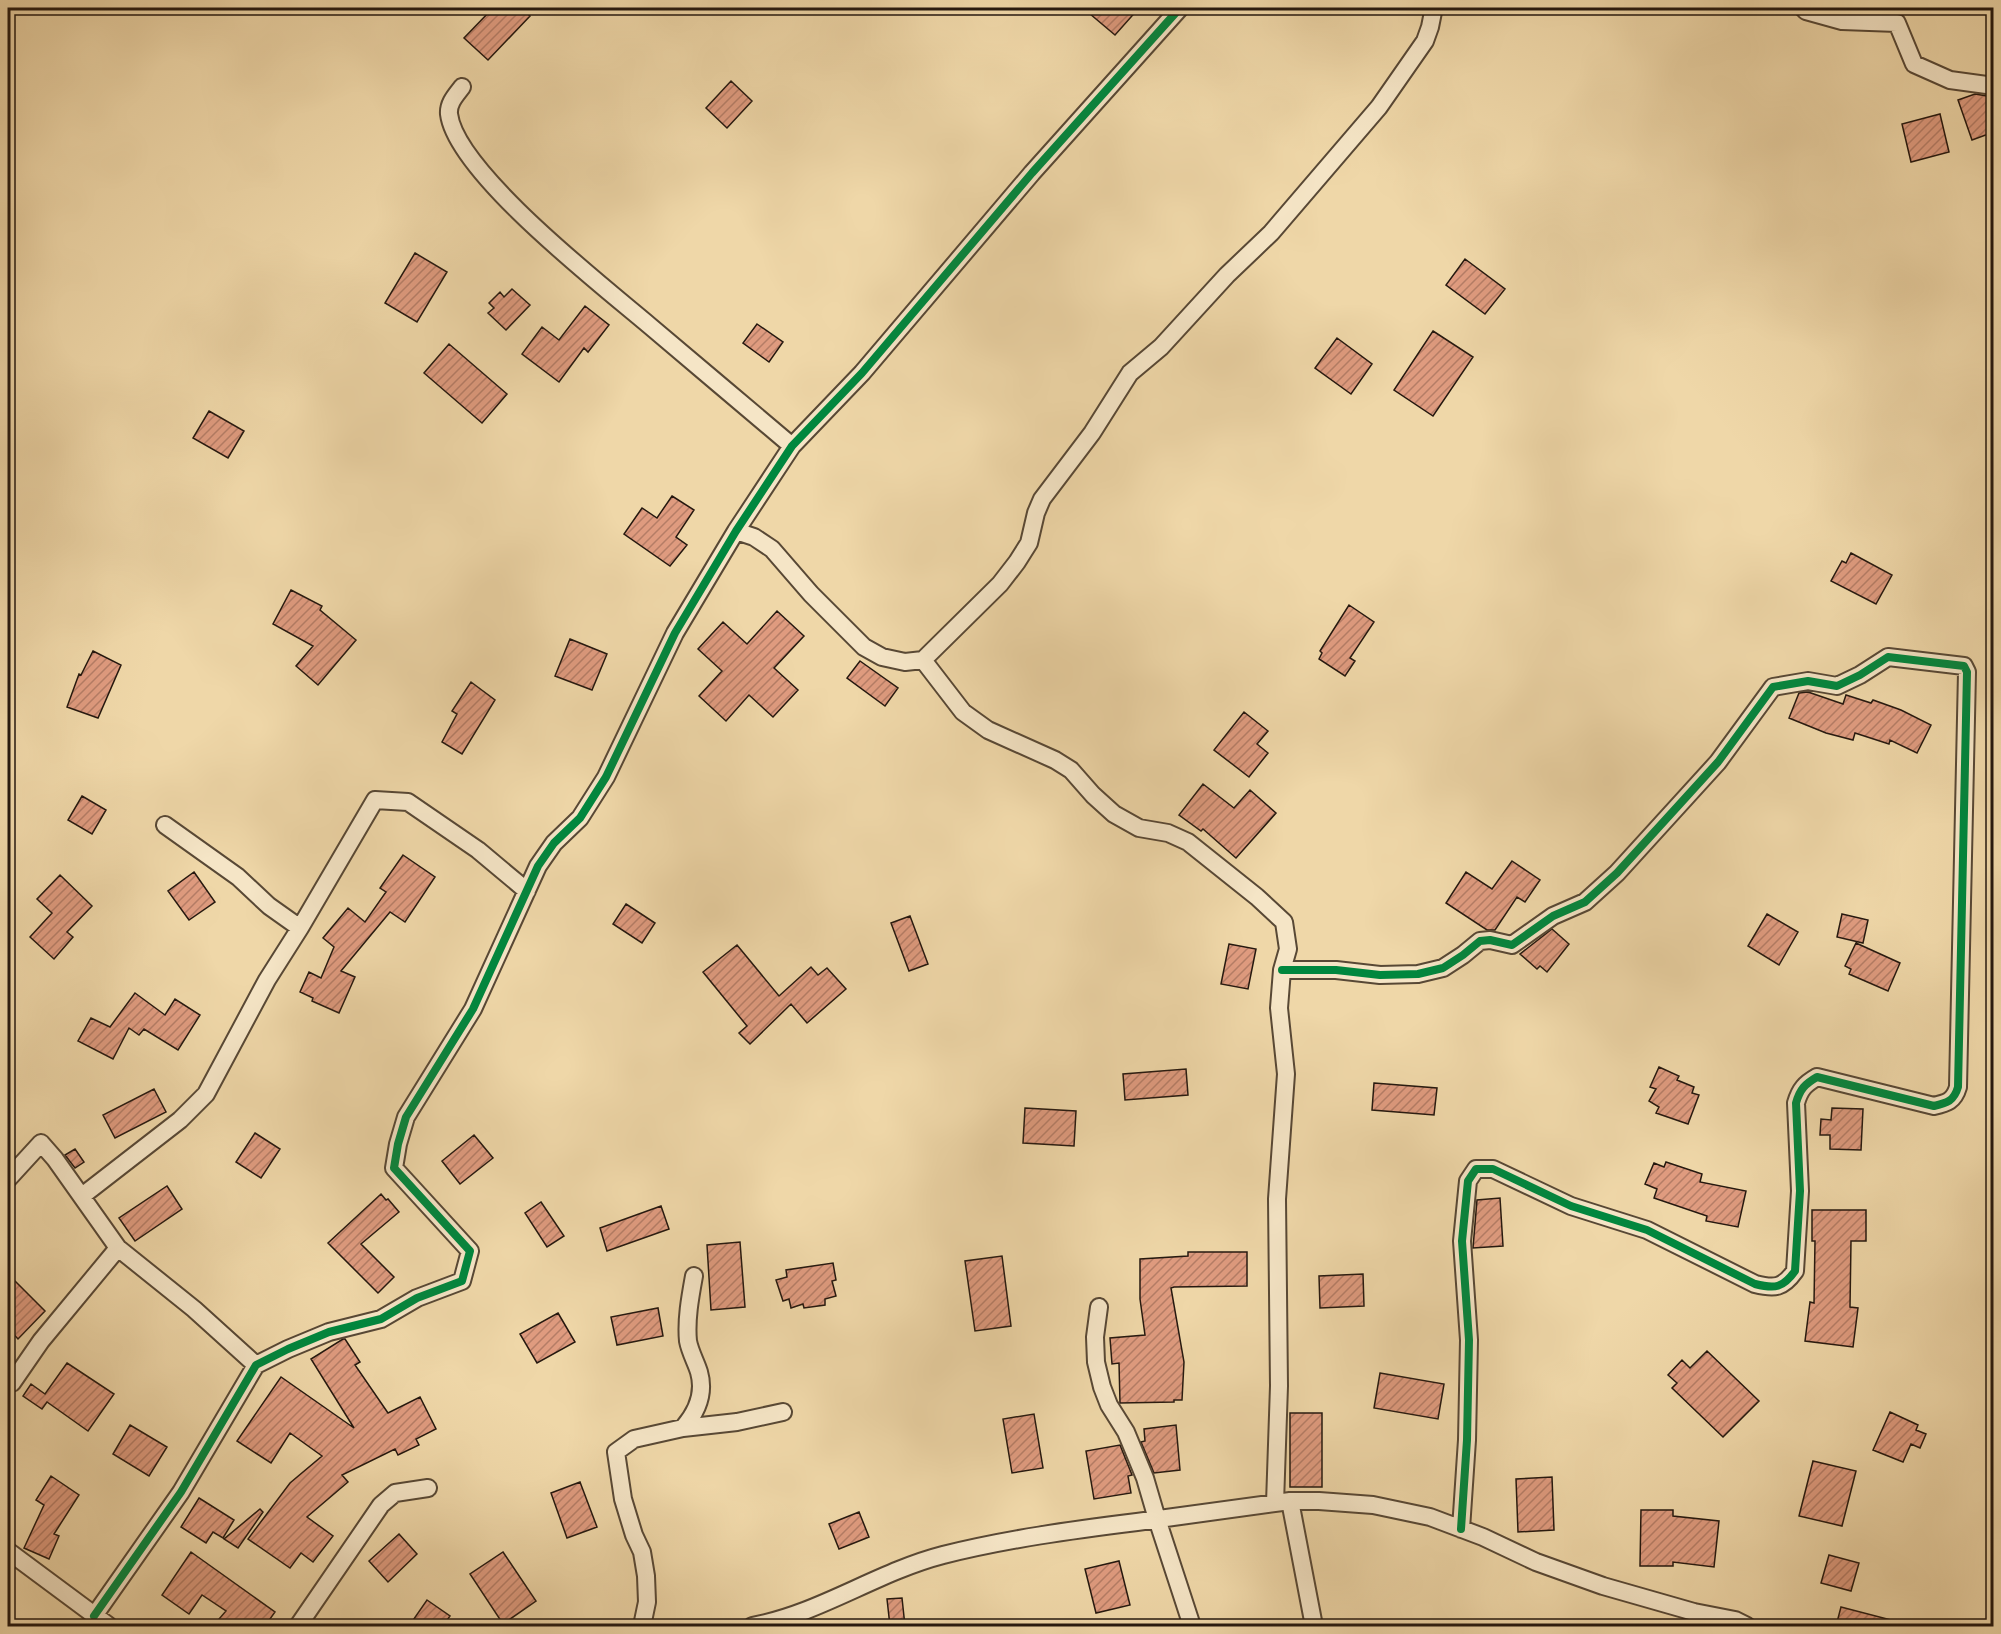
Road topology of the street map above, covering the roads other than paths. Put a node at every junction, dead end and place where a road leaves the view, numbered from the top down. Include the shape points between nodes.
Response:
1 (1180, 8) edge
2 (1431, 8) edge
3 (1803, 8) edge
4 (1994, 86) edge
5 (462, 87) dead end
6 (792, 446) junction
7 (736, 531) junction
8 (923, 660) junction
9 (165, 825) dead end
10 (527, 891) junction
11 (300, 928) junction
12 (1282, 970) junction
13 (8, 1179) edge
14 (82, 1196) junction
15 (118, 1248) junction
16 (694, 1276) dead end
17 (1099, 1307) dead end
18 (256, 1365) junction
19 (12, 1383) dead end
20 (783, 1412) dead end
21 (683, 1428) junction
22 (428, 1488) dead end
23 (1283, 1502) junction
24 (1157, 1519) junction
25 (1461, 1529) junction
26 (8, 1551) edge
27 (94, 1616) junction
28 (797, 1621) edge
29 (109, 1626) edge
30 (298, 1626) edge
31 (642, 1626) edge
32 (752, 1626) edge
33 (1192, 1626) edge
34 (1314, 1626) edge
35 (1747, 1626) edge

1 - 6 street via 1032,173 862,373
2 - 8 street via 1425,41 1379,107 1271,233 1227,274 1161,347 1130,373 1042,499 1029,543 1017,562
3 - 4 street via 1842,21 1897,23 1914,64 1950,80
5 - 6 street via 448,112 472,162 568,257
6 - 7 street
7 - 8 street via 772,549 864,647 882,657 904,662
7 - 10 street via 675,633 606,777 580,818 554,843 538,866
8 - 12 street via 963,712 988,730 1071,770 1114,814 1139,828 1168,832 1188,842 1257,897 1284,922 1288,949
9 - 11 street via 229,870
10 - 11 street via 478,850 408,801 375,800
10 - 18 street via 473,1009 406,1117 394,1168 470,1251 462,1281 417,1298 381,1319 329,1332
11 - 14 street via 267,980 206,1094 180,1120
12 - 23 street via 1279,1008 1286,1074 1277,1199
12 - 25 street via 1418,974 1443,968 1480,941 1512,945 1553,916 1585,902 1617,873 1718,762 1773,687 1808,681 1837,686 1888,657 1964,666 1967,672 1956,1095 1948,1103 1934,1106 1817,1077 1800,1090 1796,1103 1800,1191 1795,1271 1788,1281 1770,1288 1647,1230 1571,1206 1493,1169 1476,1169 1468,1181 1462,1241 1469,1340
13 - 14 street via 41,1143
14 - 15 street
15 - 18 street
15 - 19 street via 41,1341
16 - 21 street via 688,1344 700,1375 700,1401
17 - 24 street via 1095,1337 1102,1387 1142,1468
18 - 27 street via 181,1492
20 - 21 street
21 - 31 street via 634,1439 616,1452 623,1499 642,1552 646,1576 647,1602
22 - 30 street via 394,1493 381,1505
23 - 24 street
23 - 25 street via 1373,1505 1430,1517
23 - 34 street
24 - 28 street via 942,1555 901,1568
24 - 33 street
25 - 35 street via 1603,1586
26 - 27 street
27 - 29 street
28 - 32 street

